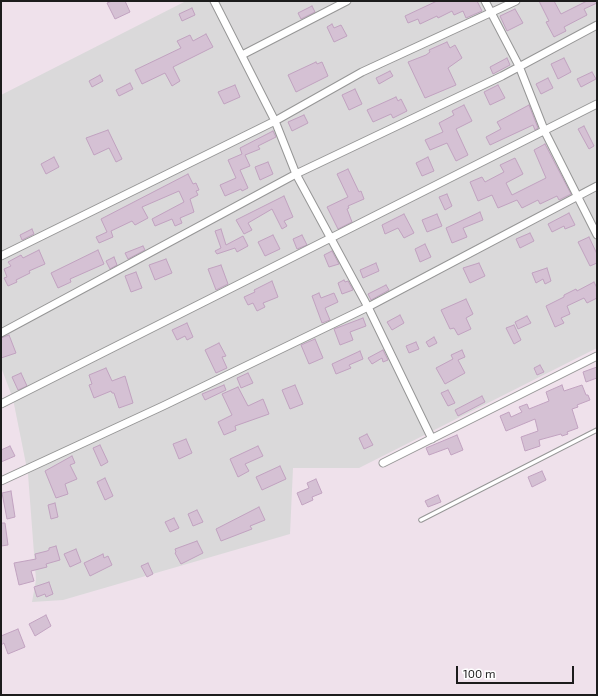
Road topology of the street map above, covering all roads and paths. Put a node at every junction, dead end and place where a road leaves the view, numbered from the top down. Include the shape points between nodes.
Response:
1 (214, 1) edge
2 (347, 1) edge
3 (485, 1) edge
4 (516, 1) edge
5 (491, 14) junction
6 (597, 25) edge
7 (242, 55) junction
8 (519, 66) junction
9 (597, 104) edge
10 (276, 121) junction
11 (545, 132) junction
12 (296, 174) junction
13 (597, 186) edge
14 (578, 196) junction
15 (597, 235) edge
16 (331, 239) junction
17 (1, 256) edge
18 (368, 307) junction
19 (1, 333) edge
20 (597, 356) edge
21 (1, 404) edge
22 (597, 430) edge
23 (432, 439) junction
24 (383, 463) dead end
25 (1, 481) edge
26 (421, 520) dead end

1 - 7 street
2 - 7 street
3 - 5 street
4 - 5 street
5 - 8 street
5 - 10 street via 362,72
6 - 8 street
7 - 10 street
8 - 11 street
8 - 12 street
9 - 11 street
10 - 12 street
10 - 17 street
11 - 14 street
11 - 16 street
12 - 16 street
12 - 19 street
13 - 14 street
14 - 15 street
14 - 18 street
16 - 18 street
16 - 21 street
18 - 23 street
18 - 25 street
20 - 23 street
22 - 26 lane
23 - 24 street

